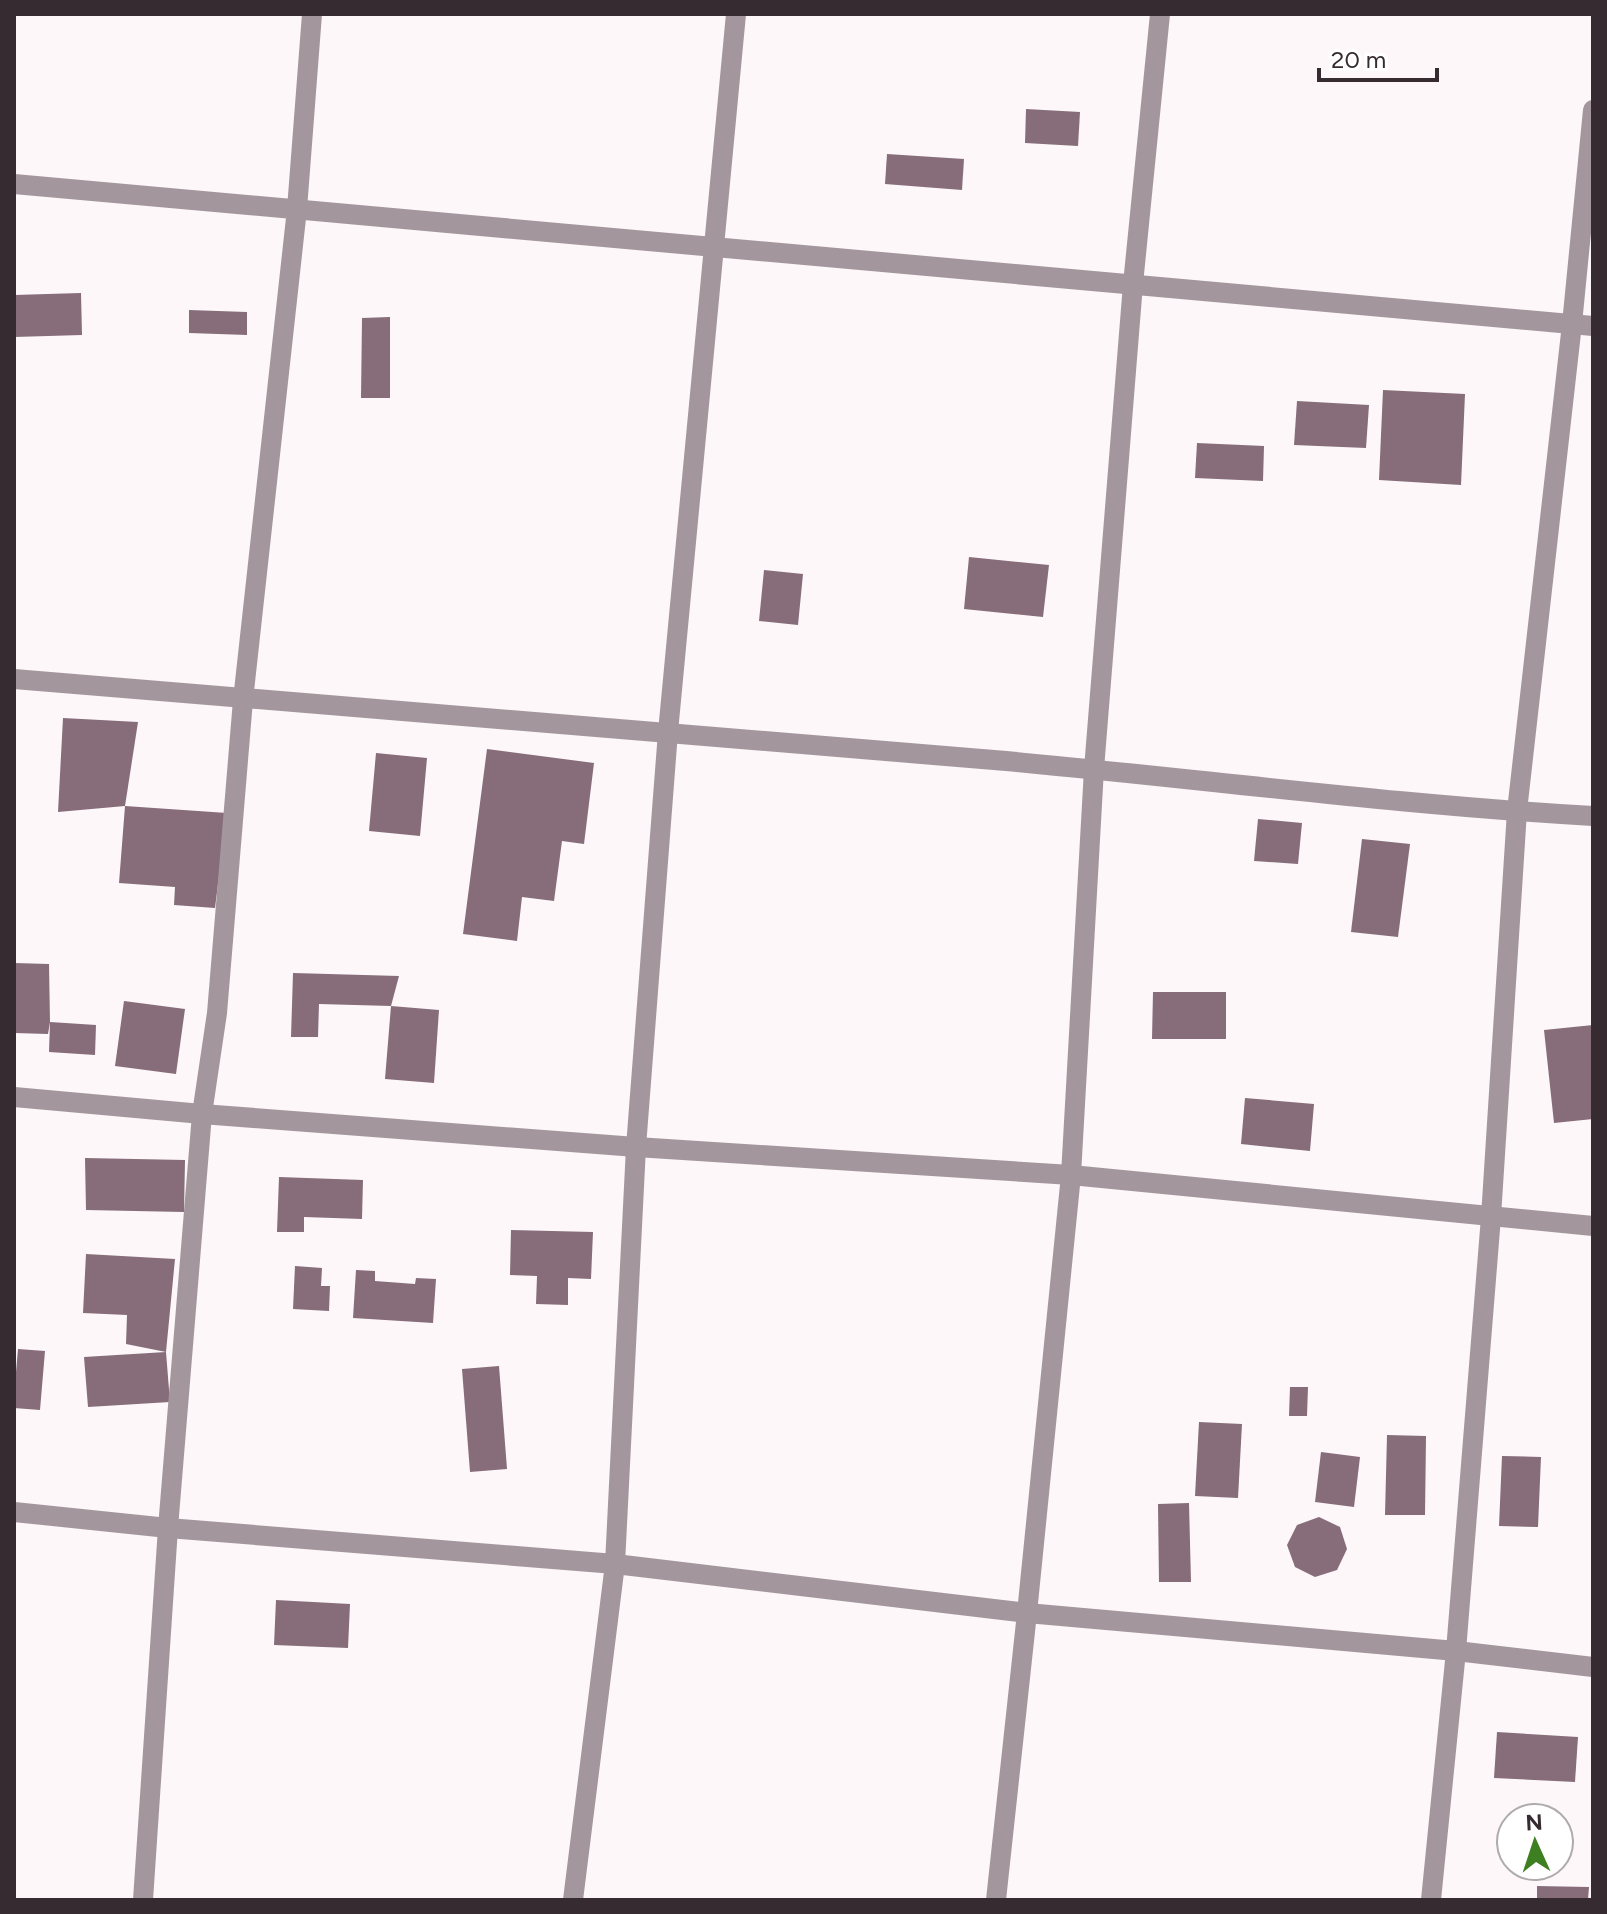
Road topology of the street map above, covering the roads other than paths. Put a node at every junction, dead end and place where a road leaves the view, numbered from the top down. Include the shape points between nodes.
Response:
1 (312, 14) edge
2 (736, 14) edge
3 (1160, 14) edge
4 (1593, 110) edge
5 (14, 184) edge
6 (297, 209) junction
7 (715, 247) junction
8 (1133, 284) junction
9 (1583, 325) edge
10 (14, 679) edge
11 (243, 700) junction
12 (668, 732) junction
13 (1094, 769) junction
14 (1517, 811) junction
15 (1593, 816) edge
16 (14, 1097) edge
17 (202, 1114) junction
18 (636, 1147) junction
19 (1071, 1175) junction
20 (1491, 1217) junction
21 (1593, 1226) edge
22 (14, 1512) edge
23 (168, 1528) junction
24 (615, 1564) junction
25 (1027, 1613) junction
26 (1456, 1651) junction
27 (1593, 1667) edge
28 (143, 1900) edge
29 (573, 1900) edge
30 (996, 1900) edge
31 (1431, 1900) edge

1 - 6 street
2 - 7 street
3 - 8 street
4 - 9 street
5 - 6 street
6 - 7 street
6 - 11 street
7 - 8 street
7 - 12 street
8 - 9 street
8 - 13 street
9 - 14 street
10 - 11 street
11 - 12 street
11 - 17 street via 217,1013
12 - 13 street
12 - 18 street
13 - 14 street
13 - 19 street
14 - 15 street
14 - 20 street
16 - 17 street
17 - 18 street
17 - 23 street
18 - 19 street
18 - 24 street
19 - 20 street
19 - 25 street
20 - 21 street
20 - 26 street
22 - 23 street
23 - 24 street
23 - 28 street
24 - 25 street
24 - 29 street
25 - 26 street
25 - 30 street
26 - 27 street
26 - 31 street

